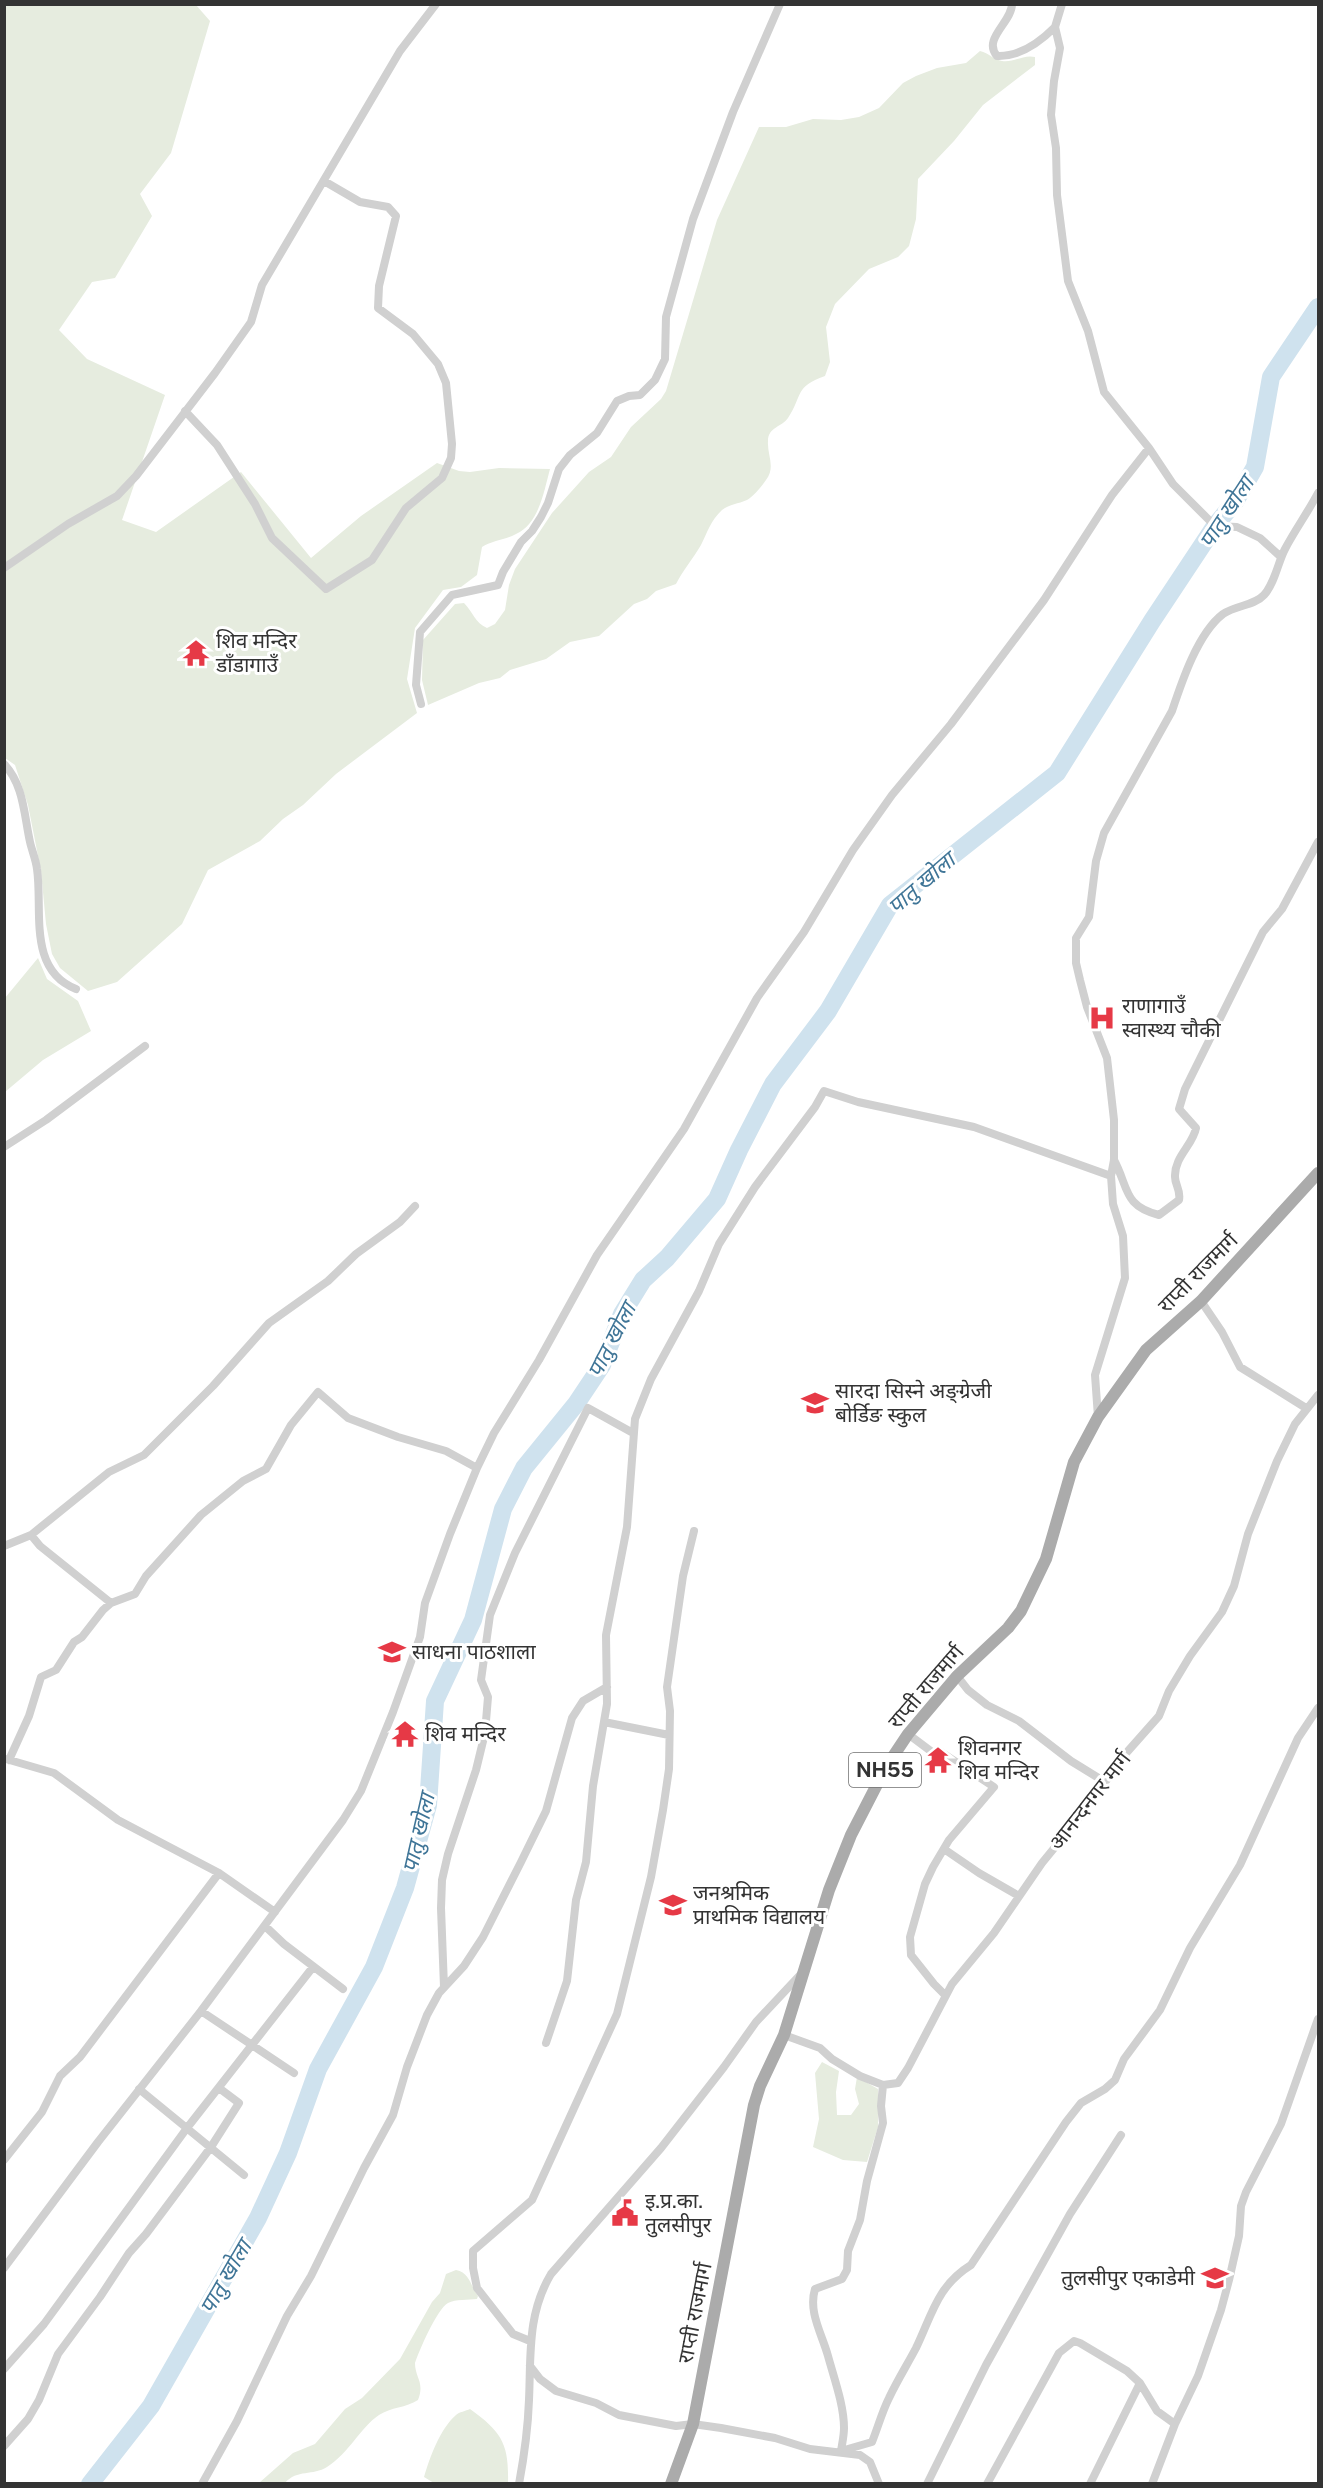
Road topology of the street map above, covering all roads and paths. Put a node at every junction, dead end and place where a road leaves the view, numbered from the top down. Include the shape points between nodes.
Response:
1 (436, 4) edge
2 (780, 4) edge
3 (1012, 4) edge
4 (1062, 4) edge
5 (1055, 27) junction
6 (324, 181) junction
7 (185, 411) junction
8 (1149, 448) junction
9 (1318, 493) edge
10 (1281, 557) junction
11 (4, 568) edge
12 (421, 704) dead end
13 (4, 764) edge
14 (1318, 842) edge
15 (76, 988) dead end
16 (145, 1046) dead end
17 (4, 1148) edge
18 (1114, 1160) junction
19 (1318, 1173) edge
20 (1111, 1176) junction
21 (415, 1206) dead end
22 (1201, 1301) junction
23 (1318, 1395) edge
24 (1306, 1408) junction
25 (1098, 1417) junction
26 (633, 1433) junction
27 (477, 1468) junction
28 (694, 1532) dead end
29 (31, 1535) junction
30 (4, 1546) edge
31 (111, 1603) junction
32 (957, 1676) junction
33 (607, 1687) junction
34 (1318, 1708) edge
35 (604, 1722) junction
36 (669, 1734) junction
37 (908, 1734) junction
38 (7, 1759) edge
39 (1105, 1782) junction
40 (944, 1849) junction
41 (219, 1873) junction
42 (1019, 1896) junction
43 (275, 1912) junction
44 (265, 1926) junction
45 (313, 1967) junction
46 (805, 1970) junction
47 (444, 1988) junction
48 (343, 1989) dead end
49 (945, 1994) junction
50 (201, 2011) junction
51 (1318, 2019) edge
52 (784, 2035) junction
53 (546, 2043) dead end
54 (253, 2047) junction
55 (294, 2073) dead end
56 (883, 2085) junction
57 (219, 2088) junction
58 (139, 2089) junction
59 (187, 2128) junction
60 (1120, 2135) dead end
61 (211, 2147) junction
62 (4, 2160) edge
63 (244, 2175) dead end
64 (4, 2268) edge
65 (530, 2341) junction
66 (529, 2365) junction
67 (4, 2369) edge
68 (1140, 2383) junction
69 (693, 2424) junction
70 (1175, 2424) junction
71 (4, 2446) edge
72 (841, 2451) junction
73 (202, 2484) edge
74 (519, 2484) edge
75 (671, 2484) edge
76 (879, 2484) edge
77 (927, 2484) edge
78 (987, 2484) edge
79 (1090, 2484) edge
80 (1152, 2484) edge

1 - 6 street via 400,51
2 - 12 street via 733,112 693,219 666,317 665,359 640,395 617,401 597,433 559,469 541,517 521,542 498,585 452,595 420,632 416,685
3 - 5 street via 1009,18 995,36 993,47 997,56 1017,54
4 - 5 street
5 - 8 street via 1060,48 1052,115 1068,281 1088,331 1104,392
6 - 7 street via 262,285 251,322
6 - 7 street via 360,202 388,207 396,216 379,286 378,308 413,334 438,364 447,383 452,444 442,478 406,508 372,560 326,589 272,538 217,445
7 - 11 street via 117,496
8 - 10 street via 1173,484 1215,526 1237,527 1260,538
8 - 27 street via 1112,495 1044,600 853,850 804,932 757,998 684,1129 597,1255
9 - 10 street
10 - 18 street via 1267,592 1258,601 1225,613 1211,625 1172,711 1104,833 1096,861 1089,917 1076,938 1076,963 1087,1007 1107,1058
13 - 15 street via 14,773 23,802 37,869 38,923 45,955 52,974
14 - 18 street via 1282,909 1263,932 1185,1089 1179,1109 1196,1128 1181,1153 1175,1177 1179,1200 1160,1215 1144,1211 1132,1203
16 - 17 street
18 - 20 street
19 - 22 main road, राप्ती राजमार्ग / NH55
20 - 25 street via 1113,1204 1123,1236 1125,1278 1095,1375
20 - 26 street via 974,1127 824,1091 719,1244 699,1291 651,1379
21 - 29 street via 328,1281 269,1323 144,1455 109,1472
22 - 24 street via 1240,1367
22 - 25 main road, राप्ती राजमार्ग / NH55 via 1146,1350
23 - 24 street, आनन्दनगर मार्ग
24 - 39 street, आनन्दनगर मार्ग via 1262,1497 1222,1612 1190,1656 1159,1716
25 - 32 main road, राप्ती राजमार्ग / NH55 via 1074,1462 1046,1559 1022,1611
26 - 33 street via 627,1527 606,1635
26 - 47 street via 588,1408 515,1553 490,1615 481,1680 488,1697 485,1733 442,1880
27 - 31 street via 446,1451 348,1418 318,1392 291,1425 266,1469 243,1481 201,1515 146,1576 135,1594
27 - 43 street via 425,1603 420,1637 361,1791 330,1841
28 - 36 street via 683,1576 667,1688
29 - 30 street
29 - 31 street
31 - 38 street via 74,1642 56,1670 41,1677 29,1716
32 - 37 main road, राप्ती राजमार्ग / NH55
32 - 39 street via 987,1705 1019,1721
33 - 35 street
33 - 47 street via 583,1701 572,1718 546,1811 483,1936
34 - 72 street via 1298,1738 1240,1865 1190,1948 1160,2010 1124,2059 1115,2080 1081,2103 1034,2167 972,2265 956,2274 940,2297 872,2442
35 - 36 street
35 - 53 street via 567,1981
36 - 65 street via 669,1769 651,1877 618,2014 532,2200 473,2251 477,2288 513,2334
37 - 40 street via 994,1788
37 - 46 main road, राप्ती राजमार्ग / NH55 via 886,1767 840,1860
38 - 41 street via 54,1773 118,1820
39 - 42 street, आनन्दनगर मार्ग
40 - 42 street
40 - 49 street via 925,1884 910,1937 911,1955
41 - 43 street
41 - 62 street via 80,2057 60,2076 42,2112
42 - 49 street, आनन्दनगर मार्ग
43 - 44 street
44 - 45 street
44 - 50 street
45 - 48 street
45 - 54 street
46 - 52 main road, राप्ती राजमार्ग / NH55
46 - 65 street via 756,2022 661,2148 551,2274 536,2307
47 - 73 street via 427,2015 393,2115
49 - 56 street, आनन्दनगर मार्ग via 898,2083
50 - 54 street
50 - 58 street
51 - 70 street via 1281,2124 1241,2206 1239,2236 1221,2310 1198,2376
52 - 56 street via 820,2048 860,2076
52 - 69 main road, राप्ती राजमार्ग / NH55 via 754,2105
54 - 55 street
54 - 57 street
56 - 72 street via 883,2123 860,2220 848,2251 847,2270 842,2279 815,2289 812,2298 840,2405 844,2428
57 - 59 street
57 - 61 street via 239,2103
58 - 59 street
58 - 64 street
59 - 61 street
59 - 67 street via 44,2324
60 - 77 street via 1070,2214 986,2365
61 - 63 street
61 - 71 street via 58,2354 28,2419
65 - 66 street
66 - 69 street via 556,2391 596,2403 619,2415 676,2426
66 - 74 street via 529,2403
68 - 70 street via 1157,2411
68 - 78 street via 1080,2343 1069,2344 1059,2353
68 - 79 street
69 - 72 street
69 - 75 main road, राप्ती राजमार्ग / NH55
70 - 80 street
72 - 76 street via 870,2462

